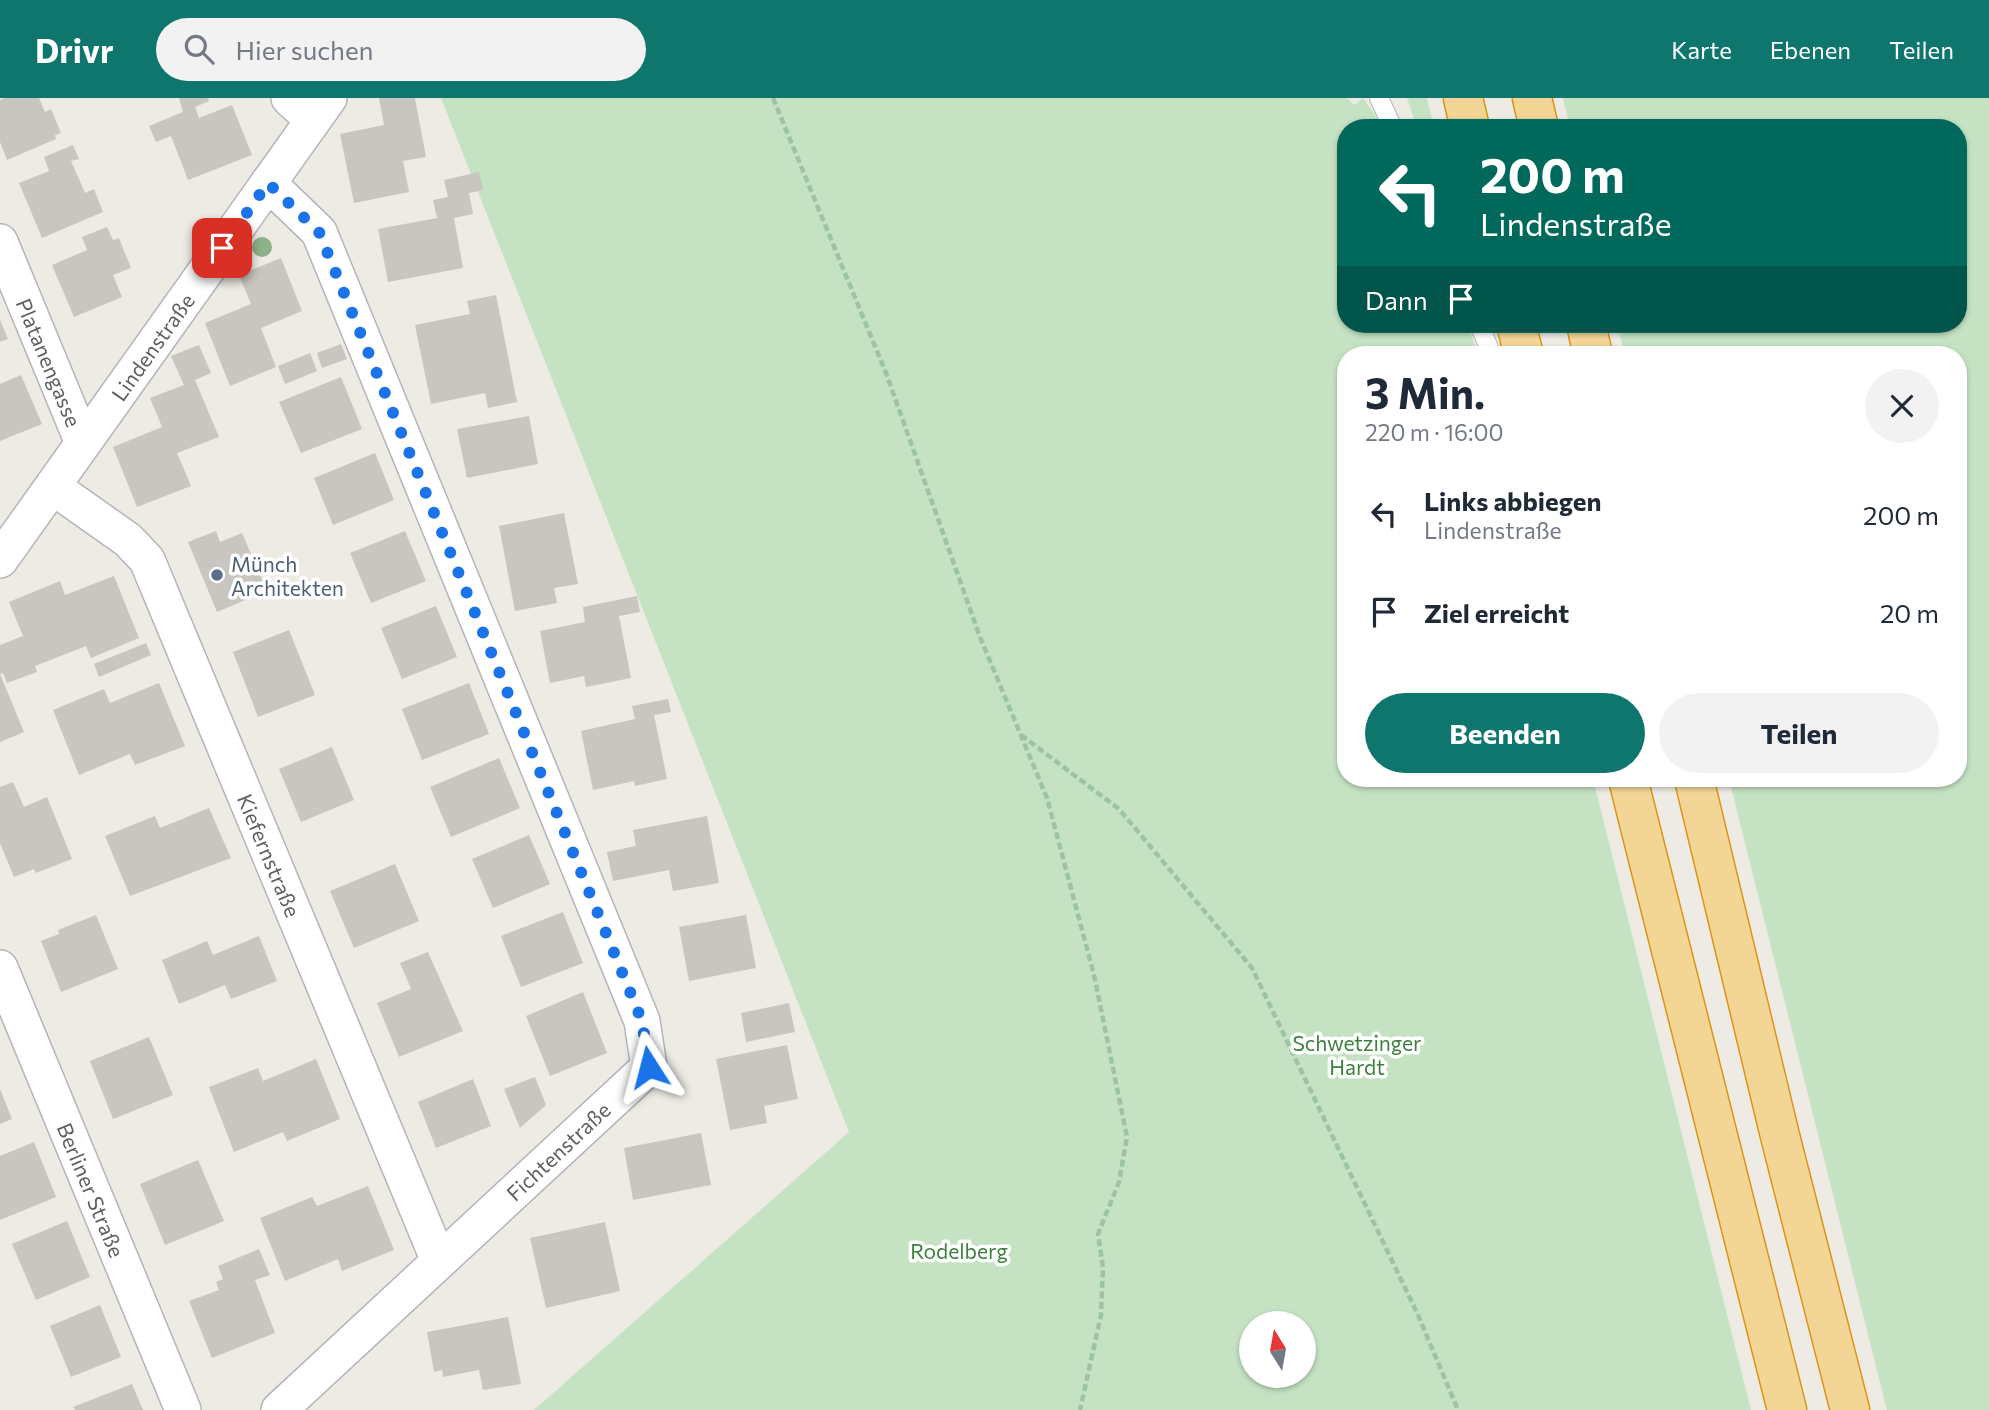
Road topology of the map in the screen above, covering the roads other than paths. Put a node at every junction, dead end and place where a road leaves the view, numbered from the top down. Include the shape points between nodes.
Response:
1 (1379, 98) edge
2 (1463, 98) edge
3 (1532, 98) edge
4 (310, 105) edge
5 (1389, 119) edge
6 (1468, 119) edge
7 (1537, 119) edge
8 (268, 183) junction
9 (0, 242) edge
10 (83, 443) junction
11 (53, 487) junction
12 (0, 560) edge
13 (1630, 787) edge
14 (1696, 787) edge
15 (0, 968) edge
16 (9, 1014) edge
17 (439, 1261) junction
18 (183, 1410) edge
19 (279, 1410) edge
20 (1787, 1410) edge
21 (1850, 1410) edge

1 - 5 lane
2 - 6 highway
3 - 7 highway
4 - 8 street, Lindenstraße
8 - 10 street, Lindenstraße
8 - 17 street, Fichtenstraße via 319,232 642,1021 649,1067
9 - 10 street, Platanengasse
10 - 11 street, Lindenstraße
11 - 12 street, Lindenstraße
11 - 17 street, Kiefernstraße via 128,540 147,560
13 - 20 highway
14 - 21 highway
15 - 16 street, Berliner Straße
16 - 18 street, Berliner Straße
17 - 19 street, Fichtenstraße

